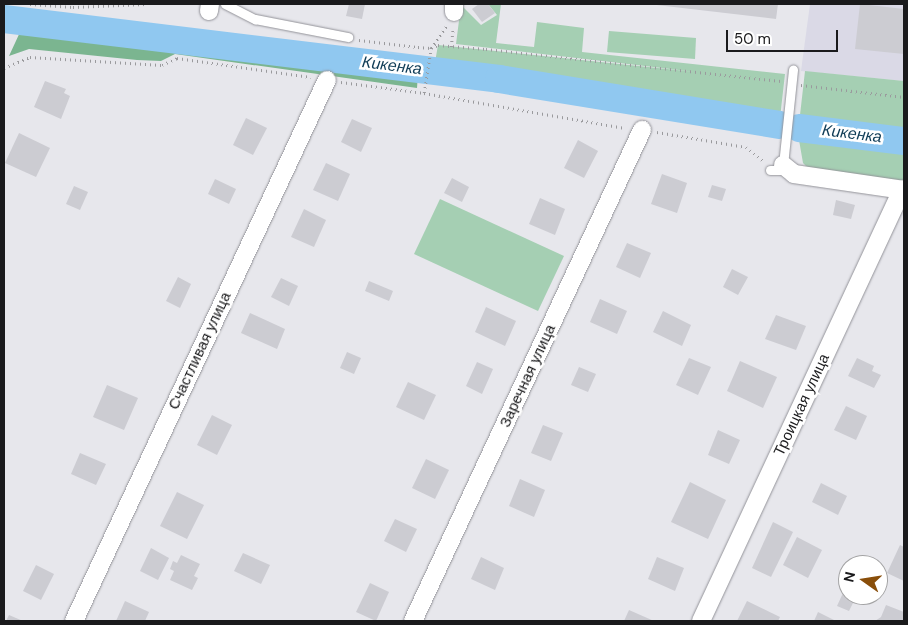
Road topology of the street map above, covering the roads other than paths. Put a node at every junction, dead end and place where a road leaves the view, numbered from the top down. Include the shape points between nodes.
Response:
1 (215, 6) edge
2 (348, 38) road end
3 (793, 70) dead end
4 (327, 80) road end
5 (642, 130) road end
6 (781, 164) joint
7 (903, 189) edge
8 (74, 621) edge
9 (413, 621) edge
10 (701, 621) edge

1 - 2 lane via 255,19
3 - 6 lane
4 - 8 street, Счастливая улица
5 - 9 street, Заречная улица
6 - 7 street via 807,176
7 - 10 street, Троицкая улица

